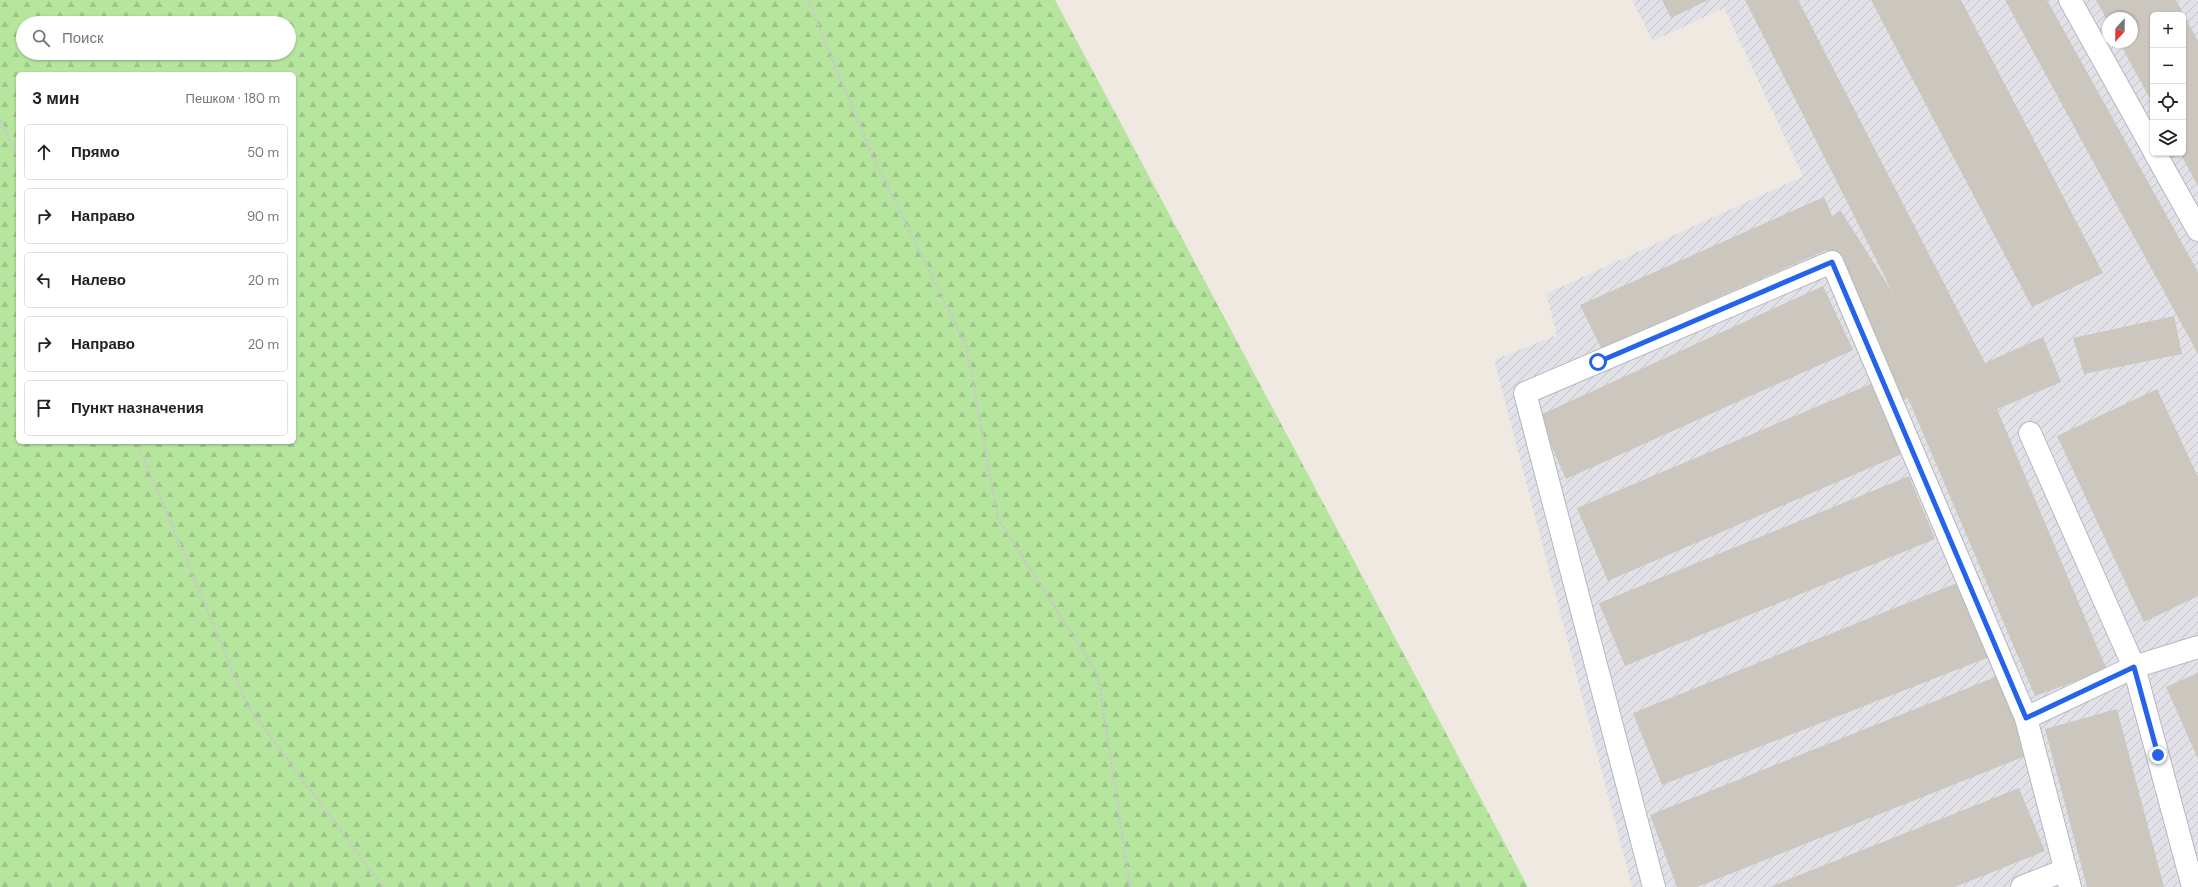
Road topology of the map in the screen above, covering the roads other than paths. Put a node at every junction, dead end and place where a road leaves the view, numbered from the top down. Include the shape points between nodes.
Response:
1 (2070, 0) edge
2 (2150, 144) edge
3 (2157, 156) edge
4 (2198, 230) edge
5 (2030, 433) dead end
6 (2198, 647) edge
7 (2134, 667) junction
8 (2026, 718) junction
9 (2068, 878) edge
10 (1654, 887) edge
11 (2022, 887) edge
12 (2193, 887) edge

1 - 2 lane
3 - 4 lane
5 - 7 lane
6 - 7 lane
7 - 8 lane
7 - 12 lane
8 - 9 lane
8 - 10 lane via 1832,262 1525,393
9 - 11 lane

